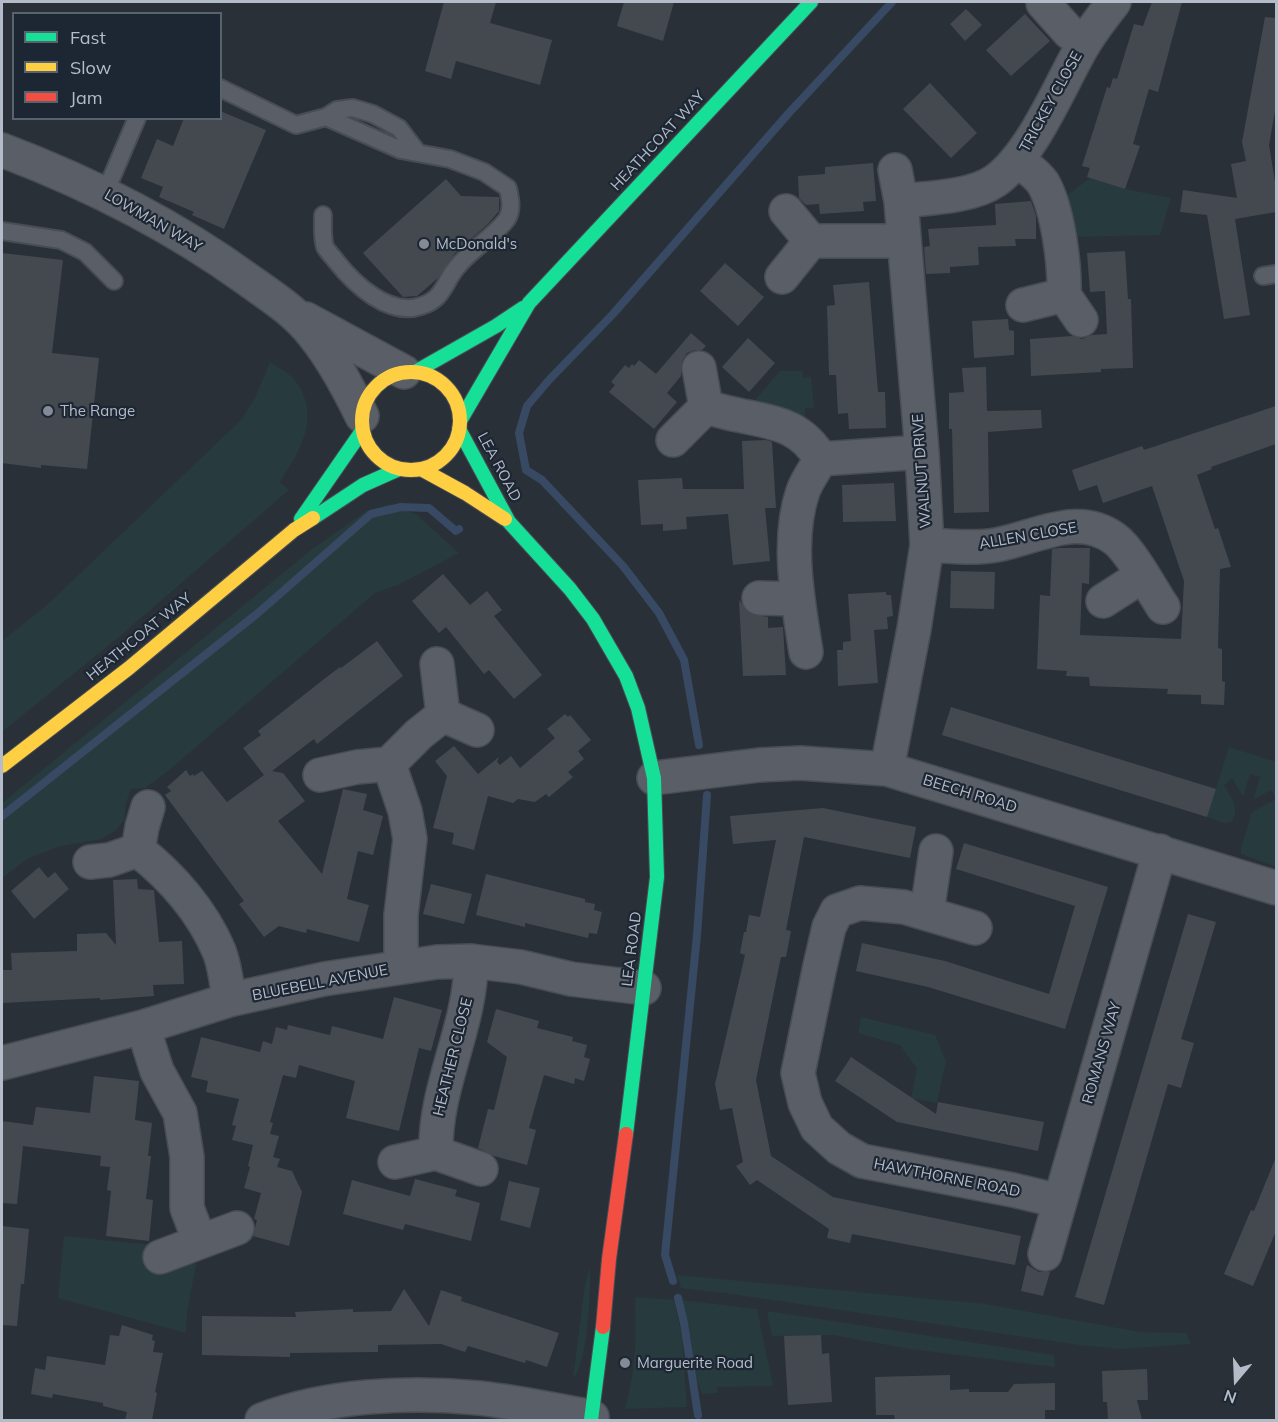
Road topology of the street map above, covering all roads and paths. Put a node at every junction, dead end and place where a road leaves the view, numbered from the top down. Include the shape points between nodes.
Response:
1 (811, 2) edge
2 (1114, 2) edge
3 (1043, 3) dead end
4 (1084, 43) junction
5 (222, 89) edge
6 (136, 120) edge
7 (2, 150) edge
8 (1018, 160) junction
9 (895, 170) dead end
10 (105, 193) junction
11 (901, 201) junction
12 (786, 211) dead end
13 (323, 215) dead end
14 (2, 231) edge
15 (811, 241) junction
16 (904, 241) junction
17 (782, 278) dead end
18 (114, 281) dead end
19 (529, 303) junction
20 (1023, 305) dead end
21 (293, 313) junction
22 (699, 368) dead end
23 (410, 372) junction
24 (706, 406) junction
25 (362, 423) junction
26 (460, 425) junction
27 (674, 440) dead end
28 (922, 452) junction
29 (821, 459) junction
30 (399, 469) junction
31 (421, 469) junction
32 (509, 522) junction
33 (294, 530) junction
34 (927, 545) junction
35 (1142, 576) junction
36 (759, 598) dead end
37 (798, 599) junction
38 (1103, 601) dead end
39 (1163, 607) dead end
40 (806, 652) dead end
41 (437, 664) dead end
42 (443, 714) junction
43 (477, 730) dead end
44 (389, 764) junction
45 (2, 766) edge
46 (887, 769) junction
47 (320, 775) dead end
48 (654, 778) junction
49 (148, 807) dead end
50 (138, 850) junction
51 (936, 851) dead end
52 (1160, 851) junction
53 (90, 862) dead end
54 (1276, 888) edge
55 (927, 912) junction
56 (975, 928) dead end
57 (471, 961) junction
58 (401, 967) junction
59 (644, 988) junction
60 (229, 1000) junction
61 (143, 1027) junction
62 (2, 1063) edge
63 (436, 1153) junction
64 (395, 1162) dead end
65 (481, 1169) dead end
66 (1059, 1202) junction
67 (237, 1228) dead end
68 (200, 1242) junction
69 (1045, 1254) dead end
70 (160, 1257) dead end
71 (591, 1418) edge
72 (262, 1420) edge

1 - 19 main road, HEATHCOAT WAY
2 - 4 street, TRICKEY CLOSE
3 - 4 street, TRICKEY CLOSE
4 - 8 street, TRICKEY CLOSE
5 - 13 lane via 296,125 326,117 401,150 450,159 484,172 508,188 512,205 507,218 456,267 446,287 432,300 406,308 383,302 346,274 326,248
6 - 10 lane
7 - 10 street, LOWMAN WAY
8 - 11 street, TRICKEY CLOSE via 994,182 977,190
8 - 20 street, TRICKEY CLOSE via 1042,181 1051,202 1072,307
9 - 11 street, WALNUT DRIVE
10 - 21 street, LOWMAN WAY via 225,263
11 - 16 street, WALNUT DRIVE
12 - 15 street
14 - 18 lane via 61,240 85,252
15 - 16 street
15 - 17 street
16 - 28 street, WALNUT DRIVE
19 - 23 main road, HEATHCOAT WAY via 496,326
19 - 26 main road, HEATHCOAT WAY
21 - 23 street, LOWMAN WAY
21 - 25 street, LOWMAN WAY via 346,382
22 - 24 street
23 - 25 main road via 388,377 375,386 366,400
23 - 26 main road via 429,375 452,393
24 - 27 street
24 - 29 street via 784,425 813,445
25 - 30 main road via 367,444 375,455
25 - 33 main road, HEATHCOAT WAY
26 - 31 main road via 455,443 446,455
26 - 32 main road, LEA ROAD
28 - 29 street
28 - 34 street, WALNUT DRIVE
29 - 37 street via 803,491 799,509 795,556
30 - 31 main road
30 - 33 main road, HEATHCOAT WAY via 363,485
31 - 32 main road, LEA ROAD
32 - 48 main road, LEA ROAD via 593,620 626,676 638,708
33 - 45 main road, HEATHCOAT WAY via 137,661
34 - 35 street, ALLEN CLOSE via 995,545 1066,526 1084,526 1116,540
34 - 46 street, WALNUT DRIVE
35 - 38 street
35 - 39 street, ALLEN CLOSE
36 - 37 street
37 - 40 street
41 - 42 street
42 - 43 street
42 - 44 street
44 - 47 street
44 - 58 street via 410,839 401,915
46 - 48 street, BEECH ROAD via 800,763
46 - 52 street, BEECH ROAD
48 - 59 main road, LEA ROAD via 657,877
49 - 50 street
50 - 53 street
50 - 60 street via 158,865 200,918 219,951
51 - 55 street
52 - 54 street, BEECH ROAD
52 - 66 street, ROMANS WAY
55 - 56 street, HAWTHORNE ROAD
55 - 66 street, HAWTHORNE ROAD via 860,903 837,910 822,956 798,1074 805,1103 817,1128 839,1148 862,1161
57 - 58 street, BLUEBELL AVENUE
57 - 59 street, BLUEBELL AVENUE
57 - 63 street, HEATHER CLOSE via 471,987 437,1120
58 - 60 street, BLUEBELL AVENUE
59 - 71 main road, LEA ROAD
60 - 61 street, BLUEBELL AVENUE
61 - 62 street, BLUEBELL AVENUE
61 - 68 street via 158,1071 180,1113 187,1156 187,1208
63 - 64 street
63 - 65 street
66 - 69 street, ROMANS WAY
67 - 68 street
68 - 70 street
71 - 72 street via 480,1398 434,1395 318,1404

